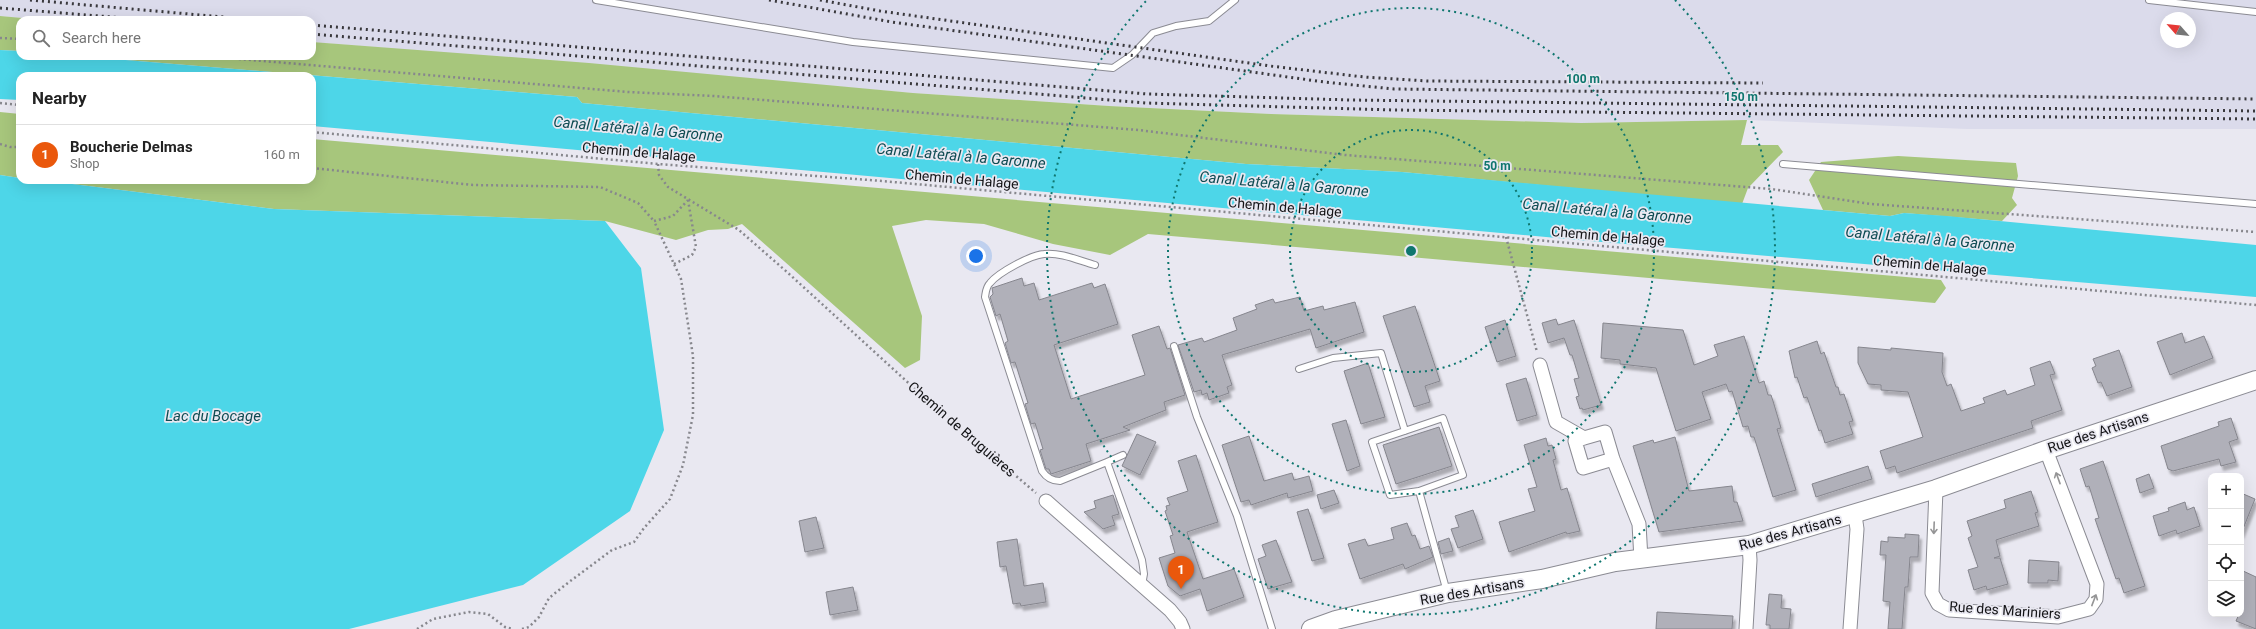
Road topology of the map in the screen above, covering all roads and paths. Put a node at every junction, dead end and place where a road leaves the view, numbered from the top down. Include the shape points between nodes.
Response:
1 (596, 0) edge
2 (1236, 0) edge
3 (2149, 0) edge
4 (2256, 12) edge
5 (0, 38) edge
6 (16, 39) edge
7 (251, 60) edge
8 (0, 103) edge
9 (16, 105) edge
10 (316, 132) edge
11 (0, 144) edge
12 (16, 146) edge
13 (658, 164) junction
14 (1783, 164) dead end
15 (316, 168) edge
16 (688, 200) junction
17 (2256, 204) edge
18 (654, 221) junction
19 (2256, 232) edge
20 (1506, 237) junction
21 (674, 264) junction
22 (1095, 265) dead end
23 (2256, 305) edge
24 (1174, 346) dead end
25 (1540, 365) joint
26 (1299, 369) dead end
27 (2256, 380) edge
28 (1406, 431) junction
29 (1584, 438) junction
30 (2046, 450) junction
31 (1123, 455) dead end
32 (1613, 459) junction
33 (1108, 462) junction
34 (1936, 489) junction
35 (1419, 491) junction
36 (1046, 501) joint
37 (1855, 515) junction
38 (1749, 546) junction
39 (1641, 559) junction
40 (1142, 585) junction
41 (1448, 594) junction
42 (417, 629) edge
43 (513, 629) edge
44 (522, 629) edge
45 (1183, 629) edge
46 (1272, 629) edge
47 (1311, 629) edge
48 (1746, 629) edge
49 (1850, 629) edge

1 - 2 lane via 853,42 1113,68 1132,55 1153,33 1176,26 1209,21
3 - 4 lane
5 - 6 path
7 - 19 path via 628,92 713,96 1138,130 1345,155 1771,189 1871,204
8 - 9 path
10 - 13 path, Chemin de Halage
11 - 12 path
13 - 16 path, Chemin de Bruguières via 659,175 668,187
13 - 20 path, Chemin de Halage
14 - 17 lane
15 - 18 path via 473,184 600,188 638,203
16 - 18 path via 673,216
16 - 21 path via 696,247 692,255
16 - 36 path, Chemin de Bruguières via 739,230 926,399
18 - 21 path
20 - 23 path, Chemin de Halage
20 - 25 path
21 - 44 path via 681,278 693,356 693,415 684,465 670,499 634,542 612,550 548,598 539,617 529,627
22 - 33 lane via 1059,255 1033,256 997,276 986,288 985,297 1045,476 1060,481
24 - 46 lane via 1197,417 1237,516
25 - 29 street via 1556,422
26 - 28 lane via 1333,358 1381,353
27 - 30 street, Rue des Artisans
28 - 35 lane via 1372,442 1390,495
28 - 35 lane via 1443,418 1463,475
29 - 32 street via 1605,432
29 - 32 street via 1575,441 1583,468
30 - 34 street, Rue des Artisans
34 -> 30 street, Rue des Mariniers via 1932,592 1938,604 1949,610 2058,617 2090,609 2096,599 2097,584
31 - 33 lane
32 - 39 street via 1639,524
33 - 40 lane via 1142,560
34 - 37 street, Rue des Artisans
35 - 41 lane
36 - 40 street
37 - 38 street, Rue des Artisans
37 - 49 street via 1857,529
38 - 39 street, Rue des Artisans
38 - 48 street
39 - 41 street, Rue des Artisans via 1615,562 1542,579
40 - 45 street via 1170,610
41 - 47 street, Rue des Artisans via 1336,620
42 - 43 path via 432,619 469,612 488,614 504,627

